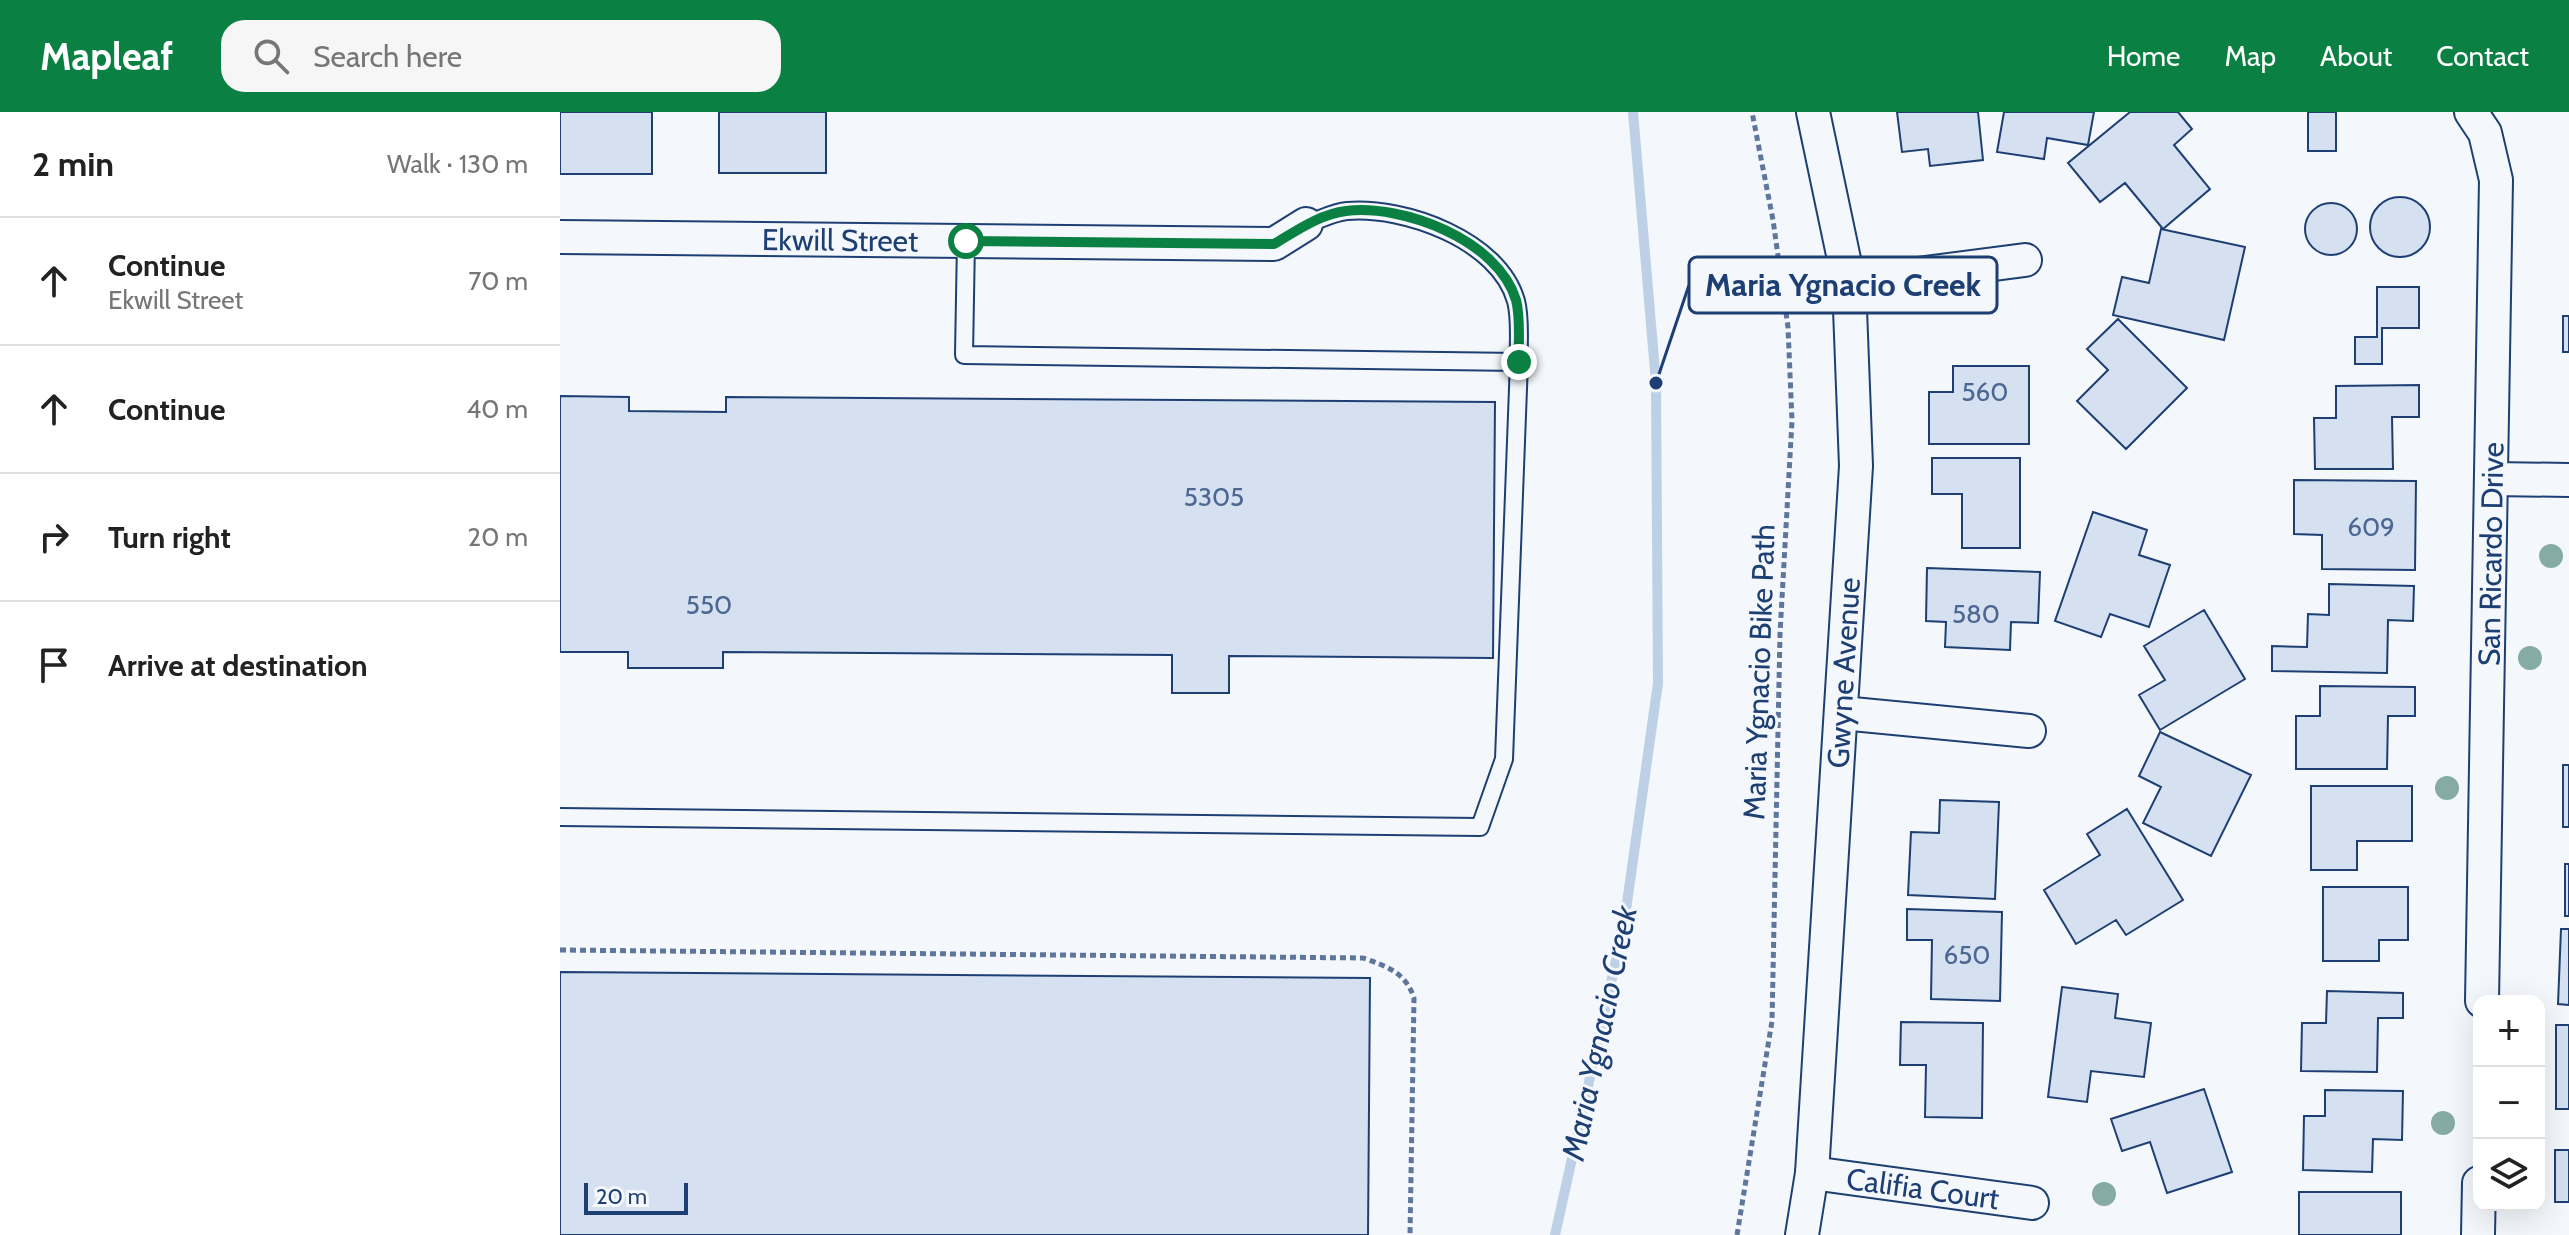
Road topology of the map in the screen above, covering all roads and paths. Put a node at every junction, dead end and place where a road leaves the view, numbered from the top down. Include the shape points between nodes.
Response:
1 (1752, 112) edge
2 (1813, 112) edge
3 (2471, 112) edge
4 (1306, 224) joint
5 (560, 237) edge
6 (966, 241) junction
7 (2025, 260) dead end
8 (1849, 283) junction
9 (1519, 362) junction
10 (2492, 479) junction
11 (2569, 480) edge
12 (1842, 713) junction
13 (2029, 731) dead end
14 (560, 817) edge
15 (560, 950) edge
16 (2482, 995) edge
17 (1812, 1173) junction
18 (2032, 1203) dead end
19 (2478, 1211) edge
20 (1410, 1235) edge
21 (1737, 1235) edge
22 (1802, 1235) edge
23 (2478, 1235) edge

1 - 21 path, Maria Ygnacio Bike Path via 1788,327 1792,421 1780,634 1772,1021
2 - 8 street, Gwyne Avenue
3 - 10 street, San Ricardo Drive via 2485,133 2496,180
4 - 6 street, Ekwill Street via 1274,244
4 - 9 lane via 1346,211 1407,214 1453,233 1494,265 1516,300
5 - 6 street, Ekwill Street
6 - 9 lane via 964,355
7 - 8 street
8 - 12 street, Gwyne Avenue via 1856,466
9 - 14 lane via 1504,759 1480,827
10 - 11 street
10 - 16 street, San Ricardo Drive
12 - 13 street
12 - 17 street, Gwyne Avenue
15 - 20 path via 1363,958 1399,973 1414,998
17 - 18 street, Califia Court
17 - 22 street, Gwyne Avenue
19 - 23 street

